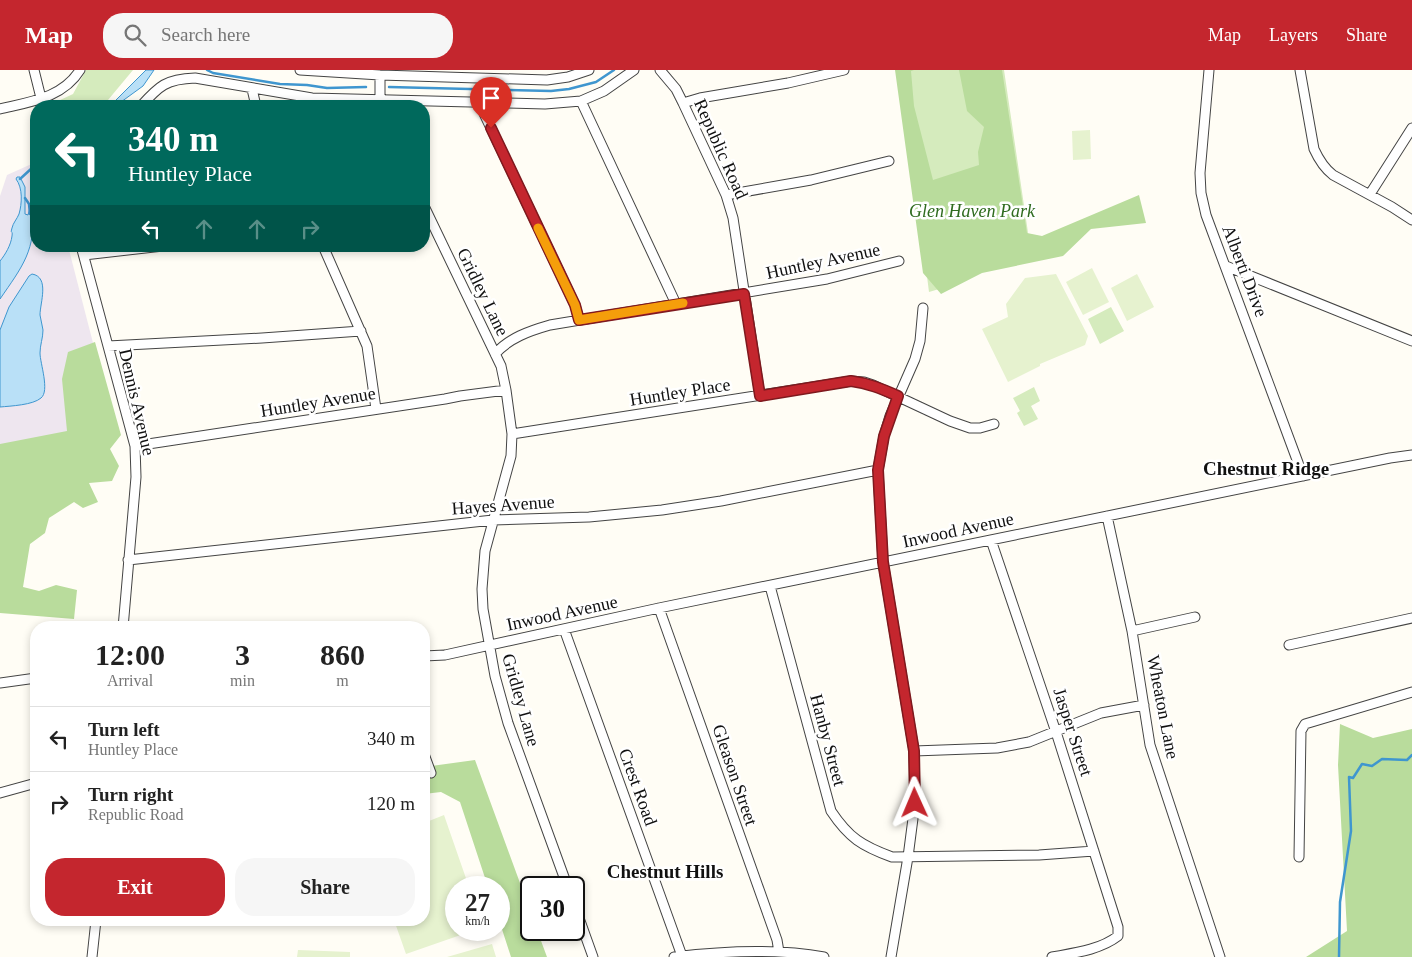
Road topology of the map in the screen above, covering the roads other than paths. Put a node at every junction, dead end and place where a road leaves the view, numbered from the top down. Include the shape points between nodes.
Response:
1 (34, 70) edge
2 (80, 70) edge
3 (300, 70) edge
4 (590, 70) edge
5 (634, 70) edge
6 (660, 70) edge
7 (844, 70) edge
8 (1209, 70) edge
9 (1300, 70) edge
10 (380, 74) junction
11 (252, 89) junction
12 (42, 100) edge
13 (49, 100) edge
14 (147, 100) edge
15 (255, 100) edge
16 (339, 100) edge
17 (380, 100) edge
18 (581, 101) junction
19 (430, 103) edge
20 (479, 103) junction
21 (683, 103) junction
22 (30, 106) edge
23 (0, 109) edge
24 (1412, 128) edge
25 (889, 161) dead end
26 (1370, 194) junction
27 (726, 195) junction
28 (430, 219) edge
29 (1412, 220) edge
30 (433, 226) junction
31 (430, 227) edge
32 (83, 252) edge
33 (326, 252) edge
34 (899, 261) dead end
35 (1226, 266) junction
36 (744, 294) junction
37 (676, 304) junction
38 (922, 308) dead end
39 (579, 320) junction
40 (361, 331) junction
41 (1412, 341) edge
42 (108, 346) junction
43 (495, 354) junction
44 (506, 390) junction
45 (760, 396) junction
46 (898, 396) junction
47 (376, 409) junction
48 (994, 424) dead end
49 (512, 434) junction
50 (135, 446) junction
51 (1412, 455) edge
52 (878, 470) junction
53 (1303, 476) junction
54 (1107, 516) junction
55 (493, 520) junction
56 (990, 540) junction
57 (128, 560) junction
58 (883, 562) junction
59 (770, 586) junction
60 (659, 608) junction
61 (1195, 616) dead end
62 (1412, 618) edge
63 (124, 621) edge
64 (564, 629) junction
65 (1132, 631) junction
66 (489, 645) junction
67 (1289, 645) dead end
68 (430, 656) edge
69 (30, 679) edge
70 (0, 683) edge
71 (1412, 692) edge
72 (1144, 705) junction
73 (1056, 732) junction
74 (914, 751) junction
75 (30, 784) edge
76 (0, 792) edge
77 (1094, 851) junction
78 (908, 857) junction
79 (1299, 857) dead end
80 (564, 876) edge
81 (95, 926) edge
82 (585, 935) edge
83 (779, 952) junction
84 (678, 956) edge
85 (92, 957) edge
86 (593, 957) edge
87 (824, 957) edge
88 (891, 957) edge
89 (1052, 957) edge
90 (1220, 957) edge

1 - 12 street
2 - 13 street via 63,90
3 - 10 street
4 - 10 street via 547,80
5 - 18 street via 604,91
6 - 21 street, Republic Road
7 - 21 street
8 - 35 street, Alberti Drive via 1201,193
9 - 26 street via 1318,159 1334,176
10 - 17 street
11 - 14 street via 180,78 159,87
11 - 15 street
11 - 16 street
18 - 20 street
18 - 37 street
19 - 20 street
20 - 39 street via 575,305
21 - 27 street, Republic Road
22 - 23 street
24 - 26 street
25 - 27 street via 811,180
26 - 29 street
27 - 36 street, Republic Road
28 - 30 street, Gridley Lane
30 - 31 street
30 - 43 street, Gridley Lane
32 - 42 street, Dennis Avenue
33 - 40 street
34 - 36 street, Huntley Avenue via 827,279
35 - 41 street
35 - 53 street, Alberti Drive
36 - 37 street, Huntley Avenue
36 - 45 street, Republic Road
37 - 39 street, Huntley Avenue
38 - 46 street via 920,341
39 - 43 street, Huntley Avenue via 528,331 503,345
40 - 42 street
40 - 47 street via 367,346
42 - 50 street, Dennis Avenue
43 - 44 street, Gridley Lane
44 - 47 street, Huntley Avenue
44 - 49 street, Gridley Lane
45 - 46 street, Huntley Place via 851,381 864,382
45 - 49 street, Huntley Place
46 - 48 street, Huntley Place via 970,428
46 - 52 street via 884,436
47 - 50 street, Huntley Avenue
49 - 55 street, Gridley Lane via 511,456
50 - 57 street, Dennis Avenue via 136,477
51 - 53 street, Inwood Avenue
52 - 55 street, Hayes Avenue via 662,510 589,517
52 - 58 street
53 - 54 street, Inwood Avenue
54 - 56 street, Inwood Avenue
54 - 65 street, Wheaton Lane
55 - 57 street, Hayes Avenue
55 - 66 street, Gridley Lane via 485,551 482,588
56 - 58 street, Inwood Avenue
56 - 73 street, Jasper Street
57 - 63 street, Dennis Avenue
58 - 59 street, Inwood Avenue
58 - 74 street
59 - 60 street, Inwood Avenue
59 - 78 street, Hanby Street via 831,811 841,826 869,849 892,857
60 - 64 street, Inwood Avenue
60 - 83 street, Gleason Street
61 - 65 street
62 - 67 street
64 - 66 street, Inwood Avenue
64 - 84 street, Crest Road
65 - 72 street, Wheaton Lane
66 - 68 street, Inwood Avenue
66 - 80 street, Gridley Lane via 508,722
69 - 70 street
71 - 79 street via 1305,724 1300,747
72 - 73 street via 1101,713
72 - 90 street, Wheaton Lane via 1150,745
73 - 74 street via 1029,742 997,748
73 - 77 street, Jasper Street
74 - 78 street via 915,803
75 - 76 street
77 - 78 street, Hanby Street
77 - 89 street, Jasper Street via 1118,936 1111,942 1080,952
78 - 88 street
81 - 85 street
82 - 86 street
83 - 84 street
83 - 87 street

